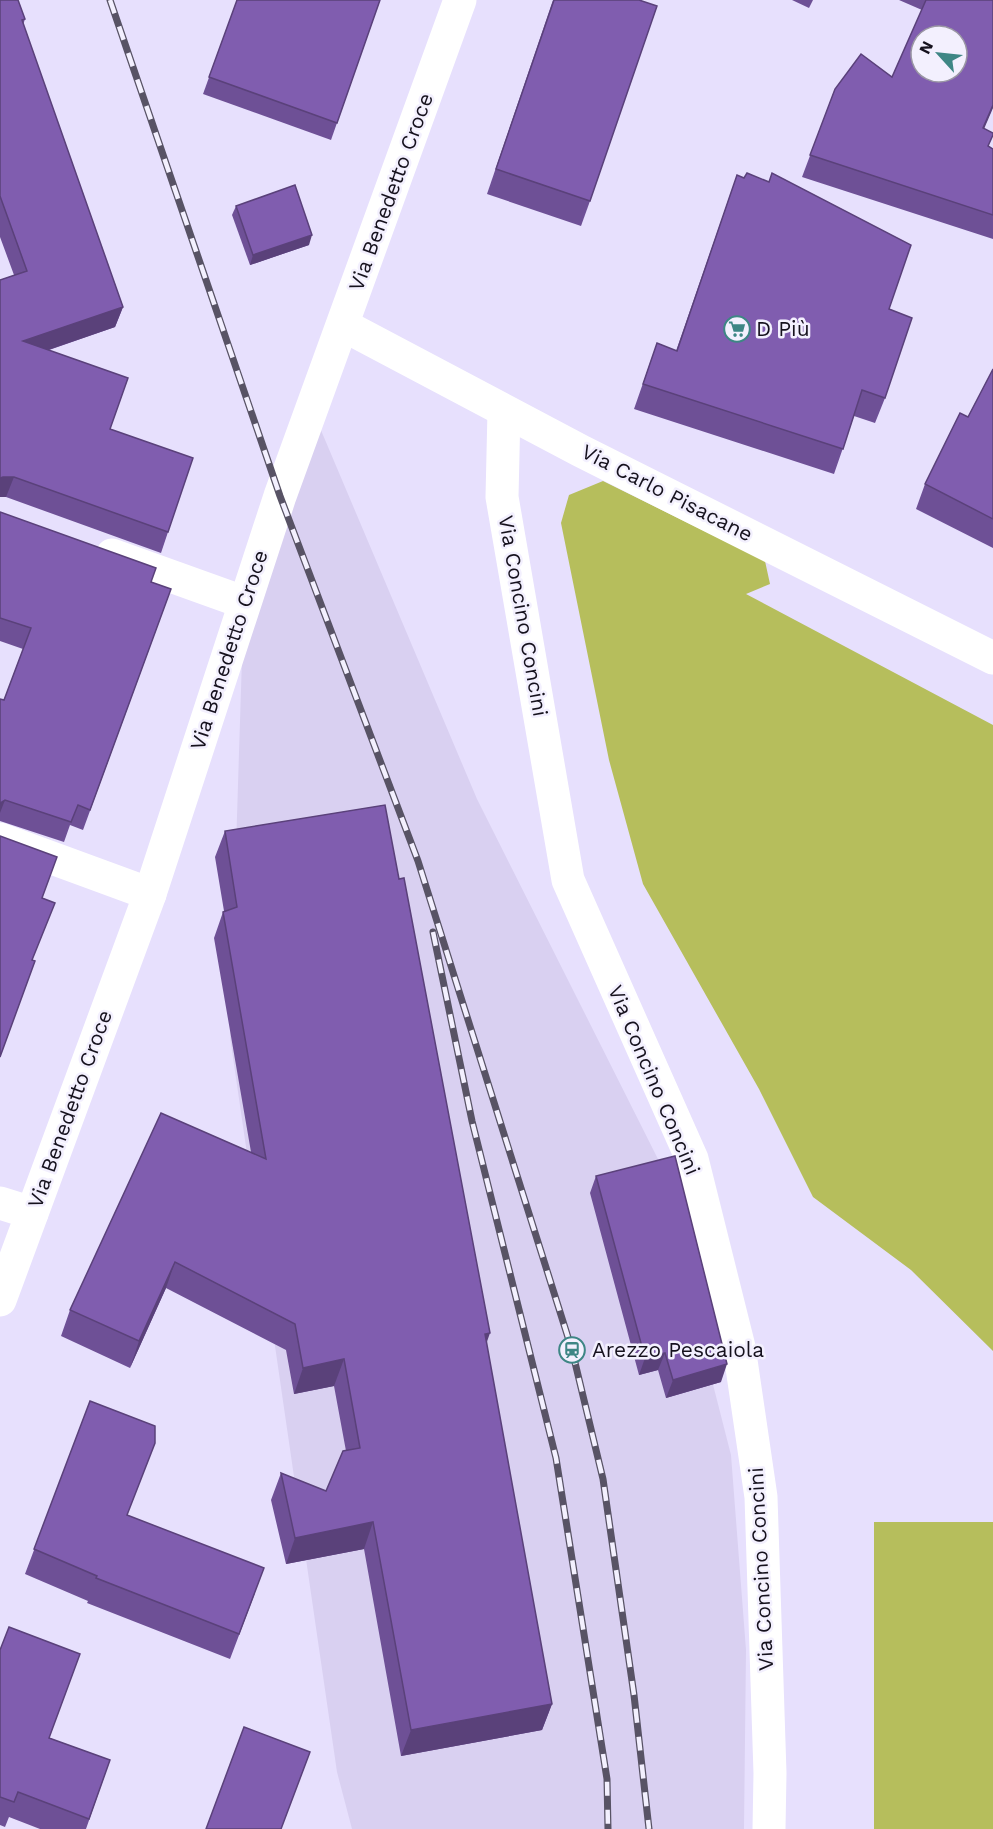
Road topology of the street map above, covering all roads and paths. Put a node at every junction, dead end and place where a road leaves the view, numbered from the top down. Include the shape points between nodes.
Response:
1 (460, 0) edge
2 (343, 325) junction
3 (504, 411) junction
4 (88, 547) edge
5 (243, 602) junction
6 (993, 658) edge
7 (0, 839) edge
8 (150, 894) junction
9 (0, 1203) edge
10 (32, 1213) junction
11 (0, 1300) edge
12 (769, 1829) edge

1 - 2 street, Via Benedetto Croce
2 - 3 street, Via Carlo Pisacane
2 - 5 street, Via Benedetto Croce
3 - 6 street, Via Carlo Pisacane
3 - 12 street, Via Concino Concini via 502,497 568,880 692,1159 739,1347 761,1497
4 - 5 street
5 - 8 street, Via Benedetto Croce
7 - 8 street
8 - 10 street, Via Benedetto Croce
9 - 10 street
10 - 11 street, Via Benedetto Croce

